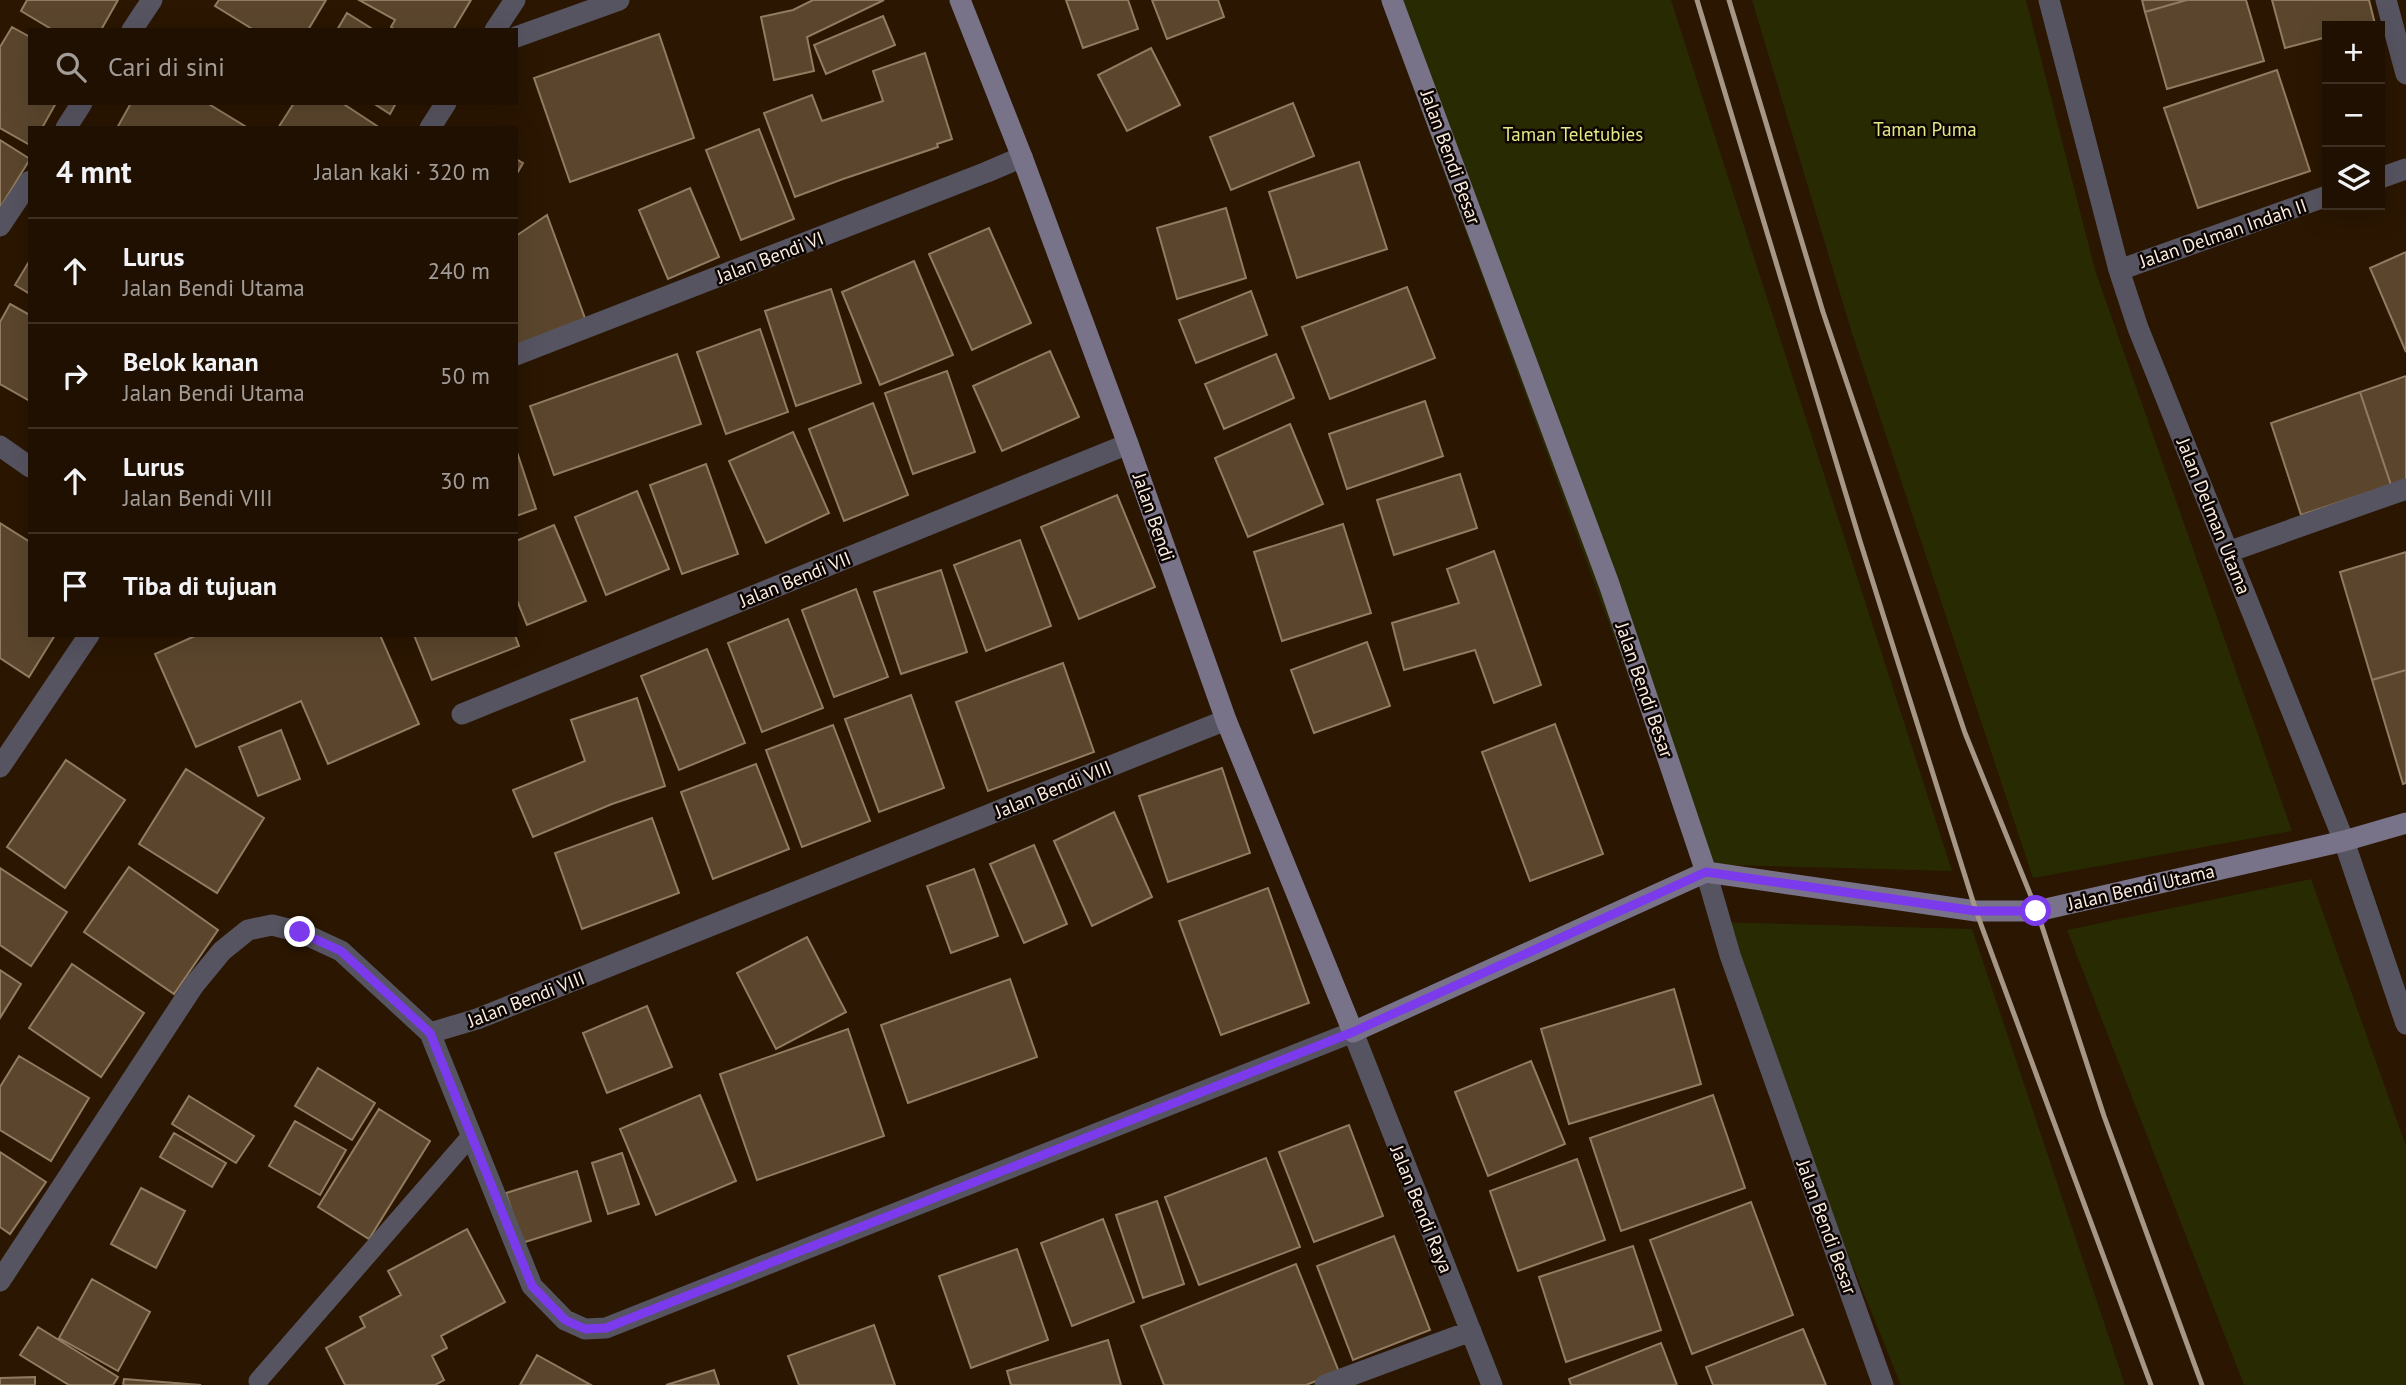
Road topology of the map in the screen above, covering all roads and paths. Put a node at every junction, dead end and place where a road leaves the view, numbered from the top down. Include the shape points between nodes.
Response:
1 (152, 0) edge
2 (516, 0) edge
3 (618, 0) edge
4 (960, 0) edge
5 (1392, 0) edge
6 (2049, 0) edge
7 (2386, 0) edge
8 (133, 28) edge
9 (496, 28) edge
10 (518, 36) edge
11 (2406, 74) edge
12 (81, 105) edge
13 (445, 105) edge
14 (67, 126) edge
15 (431, 126) edge
16 (1022, 157) junction
17 (2406, 169) edge
18 (2385, 176) edge
19 (28, 184) edge
20 (2322, 198) edge
21 (0, 226) edge
22 (2119, 270) junction
23 (518, 354) edge
24 (1128, 444) junction
25 (0, 446) edge
26 (28, 466) edge
27 (2406, 489) edge
28 (2228, 552) junction
29 (88, 637) edge
30 (462, 714) dead end
31 (1226, 720) junction
32 (0, 767) edge
33 (2406, 823) edge
34 (2344, 841) junction
35 (1706, 872) junction
36 (2406, 1024) edge
37 (1353, 1032) junction
38 (430, 1033) junction
39 (471, 1136) junction
40 (0, 1281) edge
41 (1471, 1331) junction
42 (258, 1381) dead end
43 (1325, 1385) edge
44 (1492, 1385) edge
45 (1883, 1385) edge

1 - 8 street
2 - 9 street
3 - 10 street
4 - 16 street, Jalan Bendi
5 - 35 street, Jalan Bendi Besar via 1609,584
6 - 22 street, Jalan Delman Utama
7 - 11 street
12 - 14 street
13 - 15 street
16 - 23 street, Jalan Bendi VI
16 - 24 street, Jalan Bendi
17 - 18 street
19 - 21 street
20 - 22 street, Jalan Delman Indah II
22 - 28 street, Jalan Delman Utama
24 - 30 street, Jalan Bendi VII
24 - 31 street, Jalan Bendi
25 - 26 street
27 - 28 street
28 - 34 street, Jalan Delman Utama
29 - 32 street
31 - 37 street, Jalan Bendi
31 - 38 street, Jalan Bendi VIII via 490,1014
33 - 34 street, Jalan Bendi Utama
34 - 35 street, Jalan Bendi Utama via 2036,911 1976,911
34 - 36 street, Jalan Delman Utama
35 - 37 street
35 - 45 street, Jalan Bendi Besar via 1730,955
37 - 39 street via 606,1328 585,1329 565,1320 532,1286
37 - 41 street, Jalan Bendi Raya
38 - 39 street
38 - 40 street via 341,951 282,927 248,930 222,951 194,985
39 - 42 lane
41 - 43 street
41 - 44 street, Jalan Bendi Raya

